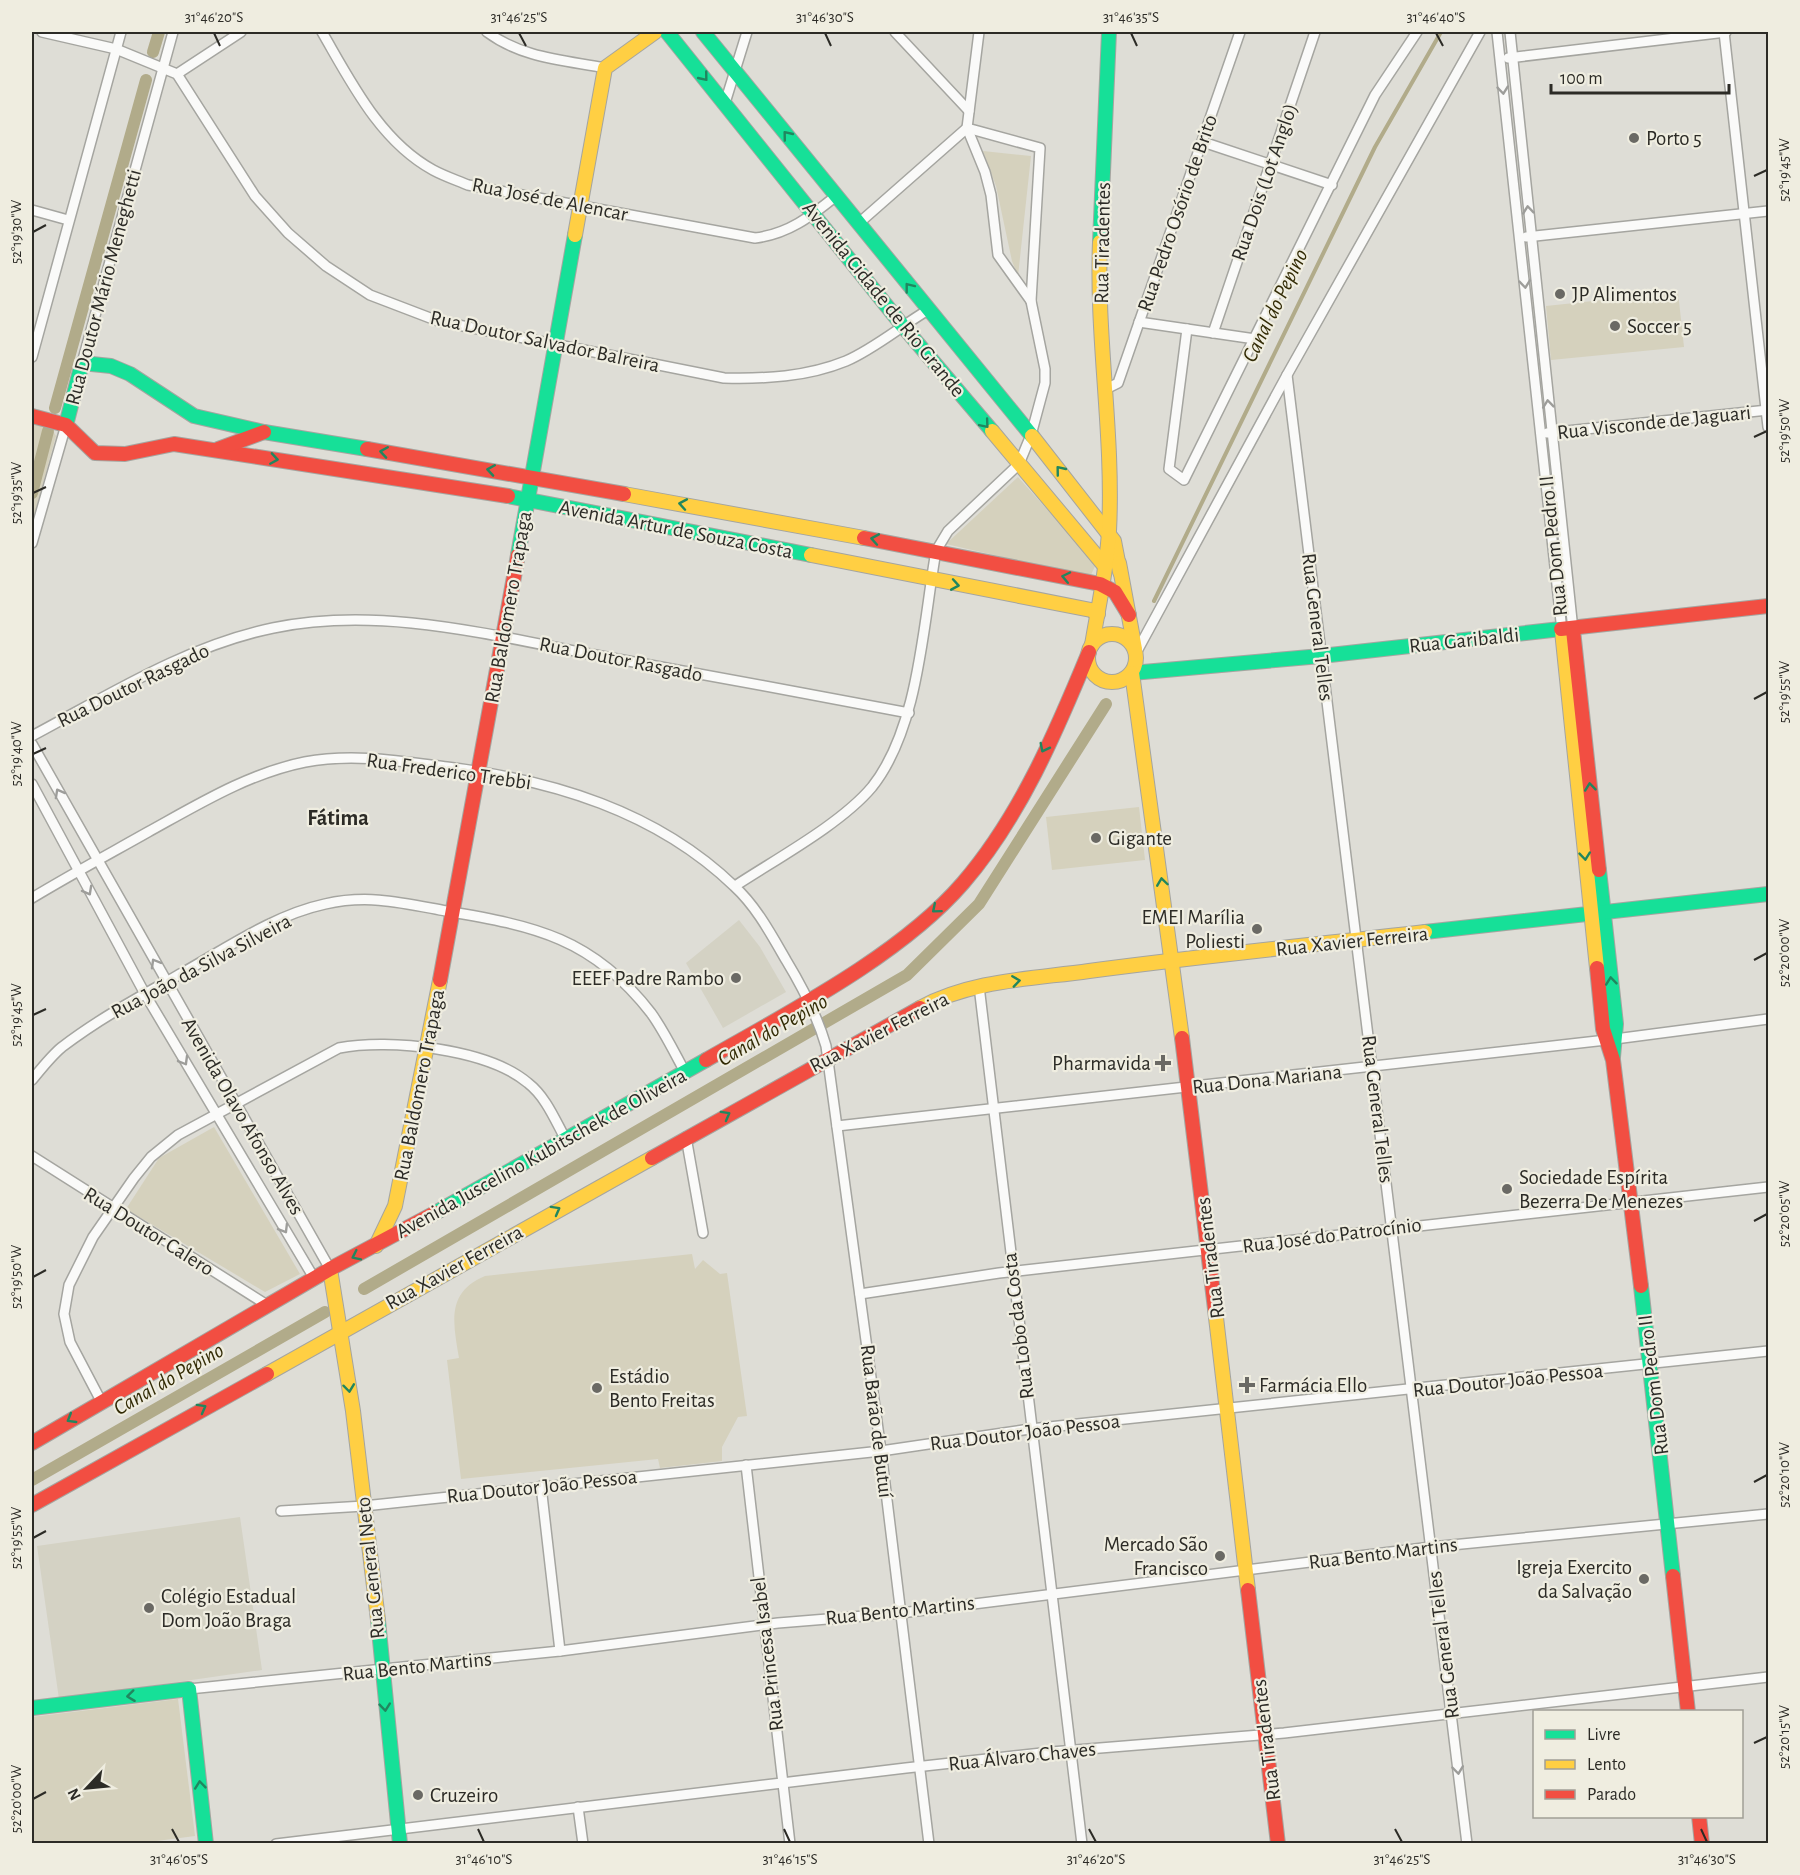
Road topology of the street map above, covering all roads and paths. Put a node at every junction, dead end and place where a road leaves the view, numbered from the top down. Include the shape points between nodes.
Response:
1 (42, 32) edge
2 (121, 32) edge
3 (173, 32) edge
4 (241, 32) edge
5 (322, 32) edge
6 (487, 32) edge
7 (655, 32) edge
8 (667, 32) edge
9 (703, 32) edge
10 (747, 32) edge
11 (895, 32) edge
12 (979, 32) edge
13 (1109, 32) edge
14 (1240, 32) edge
15 (1312, 32) edge
16 (1417, 32) edge
17 (1480, 32) edge
18 (1497, 32) edge
19 (1510, 32) edge
20 (1725, 32) edge
21 (116, 49) junction
22 (1513, 58) junction
23 (1500, 59) junction
24 (163, 68) junction
25 (605, 68) junction
26 (736, 72) junction
27 (177, 74) junction
28 (725, 103) junction
29 (969, 111) junction
30 (967, 128) junction
31 (1509, 138) junction
32 (1521, 138) junction
33 (1203, 142) junction
34 (1269, 163) junction
35 (1332, 185) junction
36 (836, 196) junction
37 (580, 205) junction
38 (32, 210) edge
39 (1768, 211) edge
40 (814, 214) junction
41 (1745, 214) junction
42 (68, 220) junction
43 (859, 222) junction
44 (1530, 236) junction
45 (1520, 238) junction
46 (1031, 302) junction
47 (928, 310) junction
48 (1139, 322) junction
49 (902, 325) junction
50 (1187, 329) junction
51 (1213, 333) junction
52 (1255, 339) junction
53 (557, 347) junction
54 (1542, 348) junction
55 (1532, 349) junction
56 (32, 357) edge
57 (82, 363) junction
58 (1287, 375) junction
59 (1106, 389) junction
60 (1768, 410) edge
61 (32, 416) edge
62 (66, 425) junction
63 (1768, 427) edge
64 (264, 432) junction
65 (1551, 433) junction
66 (1540, 434) junction
67 (1031, 435) junction
68 (216, 450) junction
69 (1108, 454) junction
70 (1019, 464) junction
71 (531, 476) junction
72 (1109, 488) junction
73 (1080, 495) junction
74 (527, 499) junction
75 (732, 513) junction
76 (1549, 515) junction
77 (1560, 515) junction
78 (1109, 532) junction
79 (727, 539) junction
80 (32, 543) edge
81 (936, 551) junction
82 (1104, 565) junction
83 (1120, 572) junction
84 (931, 580) junction
85 (1100, 584) junction
86 (1768, 606) edge
87 (1098, 614) junction
88 (1129, 615) junction
89 (1567, 630) junction
90 (503, 638) junction
91 (1090, 648) junction
92 (1321, 656) junction
93 (1135, 660) junction
94 (909, 713) junction
95 (32, 736) edge
96 (32, 744) edge
97 (478, 771) junction
98 (32, 784) edge
99 (96, 861) junction
100 (77, 871) junction
101 (735, 886) junction
102 (1768, 894) edge
103 (32, 898) edge
104 (454, 912) junction
105 (1597, 913) junction
106 (1358, 940) junction
107 (1173, 961) junction
108 (165, 982) junction
109 (979, 986) junction
110 (145, 994) junction
111 (810, 1001) junction
112 (1768, 1019) edge
113 (1610, 1040) junction
114 (426, 1048) junction
115 (827, 1052) junction
116 (1372, 1067) junction
117 (685, 1072) junction
118 (32, 1080) edge
119 (1189, 1088) junction
120 (236, 1101) junction
121 (993, 1107) junction
122 (215, 1113) junction
123 (837, 1126) junction
124 (686, 1137) junction
125 (566, 1140) junction
126 (32, 1156) edge
127 (1768, 1187) edge
128 (1631, 1200) junction
129 (395, 1206) junction
130 (114, 1209) junction
131 (420, 1222) junction
132 (1393, 1227) junction
133 (703, 1233) dead end
134 (376, 1246) junction
135 (1209, 1249) junction
136 (330, 1269) junction
137 (1012, 1272) junction
138 (314, 1278) junction
139 (334, 1293) junction
140 (860, 1294) junction
141 (267, 1305) junction
142 (342, 1330) junction
143 (1768, 1351) edge
144 (1650, 1364) junction
145 (1412, 1390) junction
146 (101, 1401) junction
147 (1228, 1410) junction
148 (1030, 1429) junction
149 (32, 1443) edge
150 (881, 1450) junction
151 (746, 1465) junction
152 (541, 1486) junction
153 (32, 1505) edge
154 (364, 1506) junction
155 (282, 1511) dead end
156 (1768, 1514) edge
157 (1669, 1524) junction
158 (1431, 1547) junction
159 (1246, 1569) junction
160 (1053, 1592) junction
161 (901, 1612) junction
162 (764, 1625) junction
163 (560, 1651) junction
164 (381, 1669) junction
165 (1768, 1677) edge
166 (1685, 1687) junction
167 (189, 1689) junction
168 (32, 1708) edge
169 (1688, 1710) edge
170 (1451, 1712) junction
171 (1266, 1735) junction
172 (1071, 1750) junction
173 (920, 1766) junction
174 (782, 1782) junction
175 (578, 1807) junction
176 (1699, 1818) edge
177 (399, 1827) junction
178 (206, 1844) edge
179 (276, 1844) edge
180 (400, 1844) edge
181 (583, 1844) edge
182 (790, 1844) edge
183 (929, 1844) edge
184 (1082, 1844) edge
185 (1278, 1844) edge
186 (1467, 1844) edge
187 (1702, 1844) edge

1 - 21 street
2 - 21 street
3 - 24 street, Rua Doutor Mário Meneghetti
4 - 27 street
5 - 37 street, Rua José de Alencar via 356,92 392,139 433,170 468,185
6 - 25 street via 504,45 527,54
7 - 25 street
8 -> 28 street, Avenida Cidade de Rio Grande
9 - 26 street, Avenida Cidade de Rio Grande
10 - 26 street
11 - 29 street
12 - 29 street
13 - 59 street, Rua Tiradentes via 1099,275
14 - 33 street, Rua Pedro Osório de Brito
15 - 34 street, Rua Dois (Lot Anglo)
16 - 35 street via 1375,95
17 - 58 street
18 - 23 street, Rua Dom Pedro II
19 - 22 street, Rua Dom Pedro II
20 - 22 street
20 - 41 street
21 - 24 street
21 - 42 street
22 - 23 street
22 - 32 street, Rua Dom Pedro II
23 -> 31 street, Rua Dom Pedro II
24 - 27 street
24 - 57 street, Rua Doutor Mário Meneghetti
25 - 37 street, Rua Baldomero Trapaga
26 - 28 street
36 -> 26 street, Avenida Cidade de Rio Grande
27 - 53 street, Rua Doutor Salvador Balreira via 255,196 288,233 326,266 370,295 438,321
28 - 40 street, Avenida Cidade de Rio Grande
29 - 30 street
30 - 43 street
30 - 46 street via 991,195 998,255
30 - 46 street via 1040,148
31 - 32 street
31 - 45 street, Rua Dom Pedro II
44 -> 32 street, Rua Dom Pedro II
33 - 34 street
33 - 48 street, Rua Pedro Osório de Brito
34 - 35 street
34 - 51 street, Rua Dois (Lot Anglo)
35 - 52 street
36 - 40 street, Rua José de Alencar
36 - 43 street, Avenida Cidade de Rio Grande
37 - 40 street, Rua José de Alencar via 755,238 777,235
37 - 53 street, Rua Baldomero Trapaga
38 - 42 street
39 - 41 street
40 - 49 street, Avenida Cidade de Rio Grande
41 - 44 street
41 - 60 street
42 - 56 street
47 -> 43 street, Avenida Cidade de Rio Grande
44 - 45 street
44 - 54 street, Rua Dom Pedro II
45 -> 55 street, Rua Dom Pedro II
46 - 67 street via 1045,376
47 - 49 street, Rua Doutor Salvador Balreira
47 - 67 street, Avenida Cidade de Rio Grande
48 - 50 street
48 - 59 street, Rua Pedro Osório de Brito via 1118,382
49 - 53 street, Rua Doutor Salvador Balreira via 846,361 806,373 765,379 723,378
49 -> 70 street, Avenida Cidade de Rio Grande
50 - 51 street
50 - 52 street via 1169,470 1184,480
51 - 52 street
53 - 71 street, Rua Baldomero Trapaga
54 - 55 street
65 -> 54 street, Rua Dom Pedro II
55 - 66 street, Rua Dom Pedro II
57 - 62 street, Rua Doutor Mário Meneghetti
57 - 64 street, Avenida Artur de Souza Costa via 111,366 130,374 194,416
58 - 92 street, Rua General Telles
58 - 93 street
59 - 69 street, Rua Tiradentes
60 - 63 street
60 - 65 street, Rua Visconde de Jaguari
61 - 62 street
62 - 68 street, Avenida Artur de Souza Costa via 94,453 125,454 174,444
62 - 80 street, Rua Doutor Mário Meneghetti
64 - 68 street, Avenida Artur de Souza Costa
71 -> 64 street, Avenida Artur de Souza Costa
65 - 66 street, Rua Visconde de Jaguari
65 - 77 street, Rua Dom Pedro II
66 - 76 street, Rua Dom Pedro II
67 - 70 street
73 -> 67 street, Avenida Cidade de Rio Grande
68 -> 74 street, Avenida Artur de Souza Costa
69 - 72 street, Rua Tiradentes
69 - 83 street, Rua Tiradentes
70 - 81 street via 948,531
70 - 82 street, Avenida Cidade de Rio Grande
71 - 74 street, Rua Baldomero Trapaga
75 -> 71 street, Avenida Artur de Souza Costa
72 - 73 street via 1101,498
72 - 78 street, Rua Tiradentes
73 - 78 street, Avenida Cidade de Rio Grande
74 - 79 street, Avenida Artur de Souza Costa
74 - 90 street, Rua Baldomero Trapaga
75 - 79 street
81 -> 75 street, Avenida Artur de Souza Costa
76 - 77 street
76 - 89 street, Rua Dom Pedro II
77 - 89 street, Rua Dom Pedro II
78 - 82 street, Rua Tiradentes
78 - 83 street, Avenida Cidade de Rio Grande
79 - 84 street, Avenida Artur de Souza Costa
81 - 84 street
85 -> 81 street, Avenida Artur de Souza Costa
82 - 85 street, Rua Tiradentes
83 - 88 street, Rua Tiradentes
84 -> 87 street, Avenida Artur de Souza Costa
84 - 94 street
85 - 87 street, Rua Tiradentes
85 - 88 street, Avenida Artur de Souza Costa via 1116,593
86 - 89 street, Rua Garibaldi
87 - 91 street, Rua Tiradentes
88 - 93 street, Rua Tiradentes
89 - 92 street, Rua Garibaldi
89 - 105 street, Rua Dom Pedro II
90 - 94 street, Rua Doutor Rasgado
90 - 95 street, Rua Doutor Rasgado via 387,620 332,619 274,627 186,654
90 - 97 street, Rua Baldomero Trapaga
91 - 93 street via 1103,636 1118,634 1125,637
91 - 93 street via 1089,665 1101,680 1115,683
91 -> 111 street, Avenida Juscelino Kubitschek de Oliveira via 1071,696 1012,812 978,866 940,906
92 - 93 street, Rua Garibaldi via 1159,671
92 - 106 street, Rua General Telles
107 -> 93 street, Rua Tiradentes
94 - 101 street via 872,786 826,825
99 -> 96 street, Avenida Olavo Afonso Alves
97 - 99 street, Rua Frederico Trebbi via 373,758 305,762 193,807
97 - 101 street, Rua Frederico Trebbi via 561,788 608,805 673,838
97 - 104 street, Rua Baldomero Trapaga
98 - 100 street, Avenida Olavo Afonso Alves
99 - 100 street, Rua Frederico Trebbi
108 -> 99 street, Avenida Olavo Afonso Alves
100 - 103 street, Rua Frederico Trebbi
100 -> 110 street, Avenida Olavo Afonso Alves
101 - 111 street, Rua Frederico Trebbi via 764,923
102 - 105 street, Rua Xavier Ferreira
104 - 108 street, Rua João da Silva Silveira via 365,898 324,904 283,918
104 - 114 street, Rua Baldomero Trapaga
104 - 117 street, Rua João da Silva Silveira via 547,933 590,953 624,981 652,1014
105 - 106 street, Rua Xavier Ferreira
105 - 113 street, Rua Dom Pedro II
106 - 107 street, Rua Xavier Ferreira
106 - 116 street, Rua General Telles
109 -> 107 street, Rua Xavier Ferreira
107 - 119 street, Rua Tiradentes
108 - 110 street, Rua João da Silva Silveira
108 - 120 street, Avenida Olavo Afonso Alves
109 - 115 street, Rua Xavier Ferreira via 944,995
109 - 121 street, Rua Lobo da Costa
110 - 118 street, Rua João da Silva Silveira via 61,1048
110 -> 122 street, Avenida Olavo Afonso Alves
111 - 115 street, Rua Barão de Butuí
111 - 117 street, Avenida Juscelino Kubitschek de Oliveira
112 - 113 street, Rua Dona Mariana
113 - 116 street, Rua Dona Mariana
113 - 128 street, Rua Dom Pedro II
114 - 120 street via 358,1044 339,1048
114 - 125 street via 481,1059 529,1083 544,1100
114 - 129 street, Rua Baldomero Trapaga
115 - 123 street, Rua Barão de Butuí
124 -> 115 street, Rua Xavier Ferreira
116 - 119 street, Rua Dona Mariana
116 - 132 street, Rua General Telles
117 - 125 street, Avenida Juscelino Kubitschek de Oliveira
119 - 121 street, Rua Dona Mariana
119 - 135 street, Rua Tiradentes
120 - 122 street
120 - 136 street, Avenida Olavo Afonso Alves
121 - 123 street, Rua Dona Mariana
121 - 137 street, Rua Lobo da Costa
122 - 130 street via 151,1157
122 -> 138 street, Avenida Olavo Afonso Alves
123 - 140 street, Rua Barão de Butuí
124 - 133 street
142 -> 124 street, Rua Xavier Ferreira
125 - 131 street, Avenida Juscelino Kubitschek de Oliveira
126 - 130 street, Rua Doutor Calero
127 - 128 street, Rua José do Patrocínio
128 - 132 street, Rua José do Patrocínio
128 - 144 street, Rua Dom Pedro II
129 - 131 street, Rua Baldomero Trapaga via 400,1218 408,1223
129 - 134 street, Rua Baldomero Trapaga
130 - 141 street, Rua Doutor Calero
130 - 146 street via 79,1261 69,1285 64,1314 70,1342
131 - 134 street, Avenida Juscelino Kubitschek de Oliveira
132 - 135 street, Rua José do Patrocínio
132 - 145 street, Rua General Telles
134 -> 136 street, Avenida Juscelino Kubitschek de Oliveira
135 - 137 street, Rua José do Patrocínio
135 - 147 street, Rua Tiradentes
136 - 138 street, Avenida Juscelino Kubitschek de Oliveira
136 - 139 street, Rua General Neto
137 - 140 street, Rua José do Patrocínio
137 - 148 street, Rua Lobo da Costa
138 - 139 street
138 - 141 street, Avenida Juscelino Kubitschek de Oliveira
139 - 142 street, Rua General Neto
140 - 150 street, Rua Barão de Butuí
141 - 146 street, Avenida Juscelino Kubitschek de Oliveira
153 -> 142 street, Rua Xavier Ferreira
142 -> 154 street, Rua General Neto
143 - 144 street, Rua Doutor João Pessoa
144 - 145 street, Rua Doutor João Pessoa
144 - 157 street, Rua Dom Pedro II
145 - 147 street, Rua Doutor João Pessoa
145 - 158 street, Rua General Telles
146 -> 149 street, Avenida Juscelino Kubitschek de Oliveira
147 - 148 street, Rua Doutor João Pessoa
147 - 159 street, Rua Tiradentes
148 - 150 street, Rua Doutor João Pessoa
148 - 160 street, Rua Lobo da Costa
150 - 151 street, Rua Doutor João Pessoa
150 - 161 street, Rua Barão de Butuí
151 - 152 street, Rua Doutor João Pessoa
151 - 162 street, Rua Princesa Isabel
152 - 154 street, Rua Doutor João Pessoa
152 - 163 street
154 - 155 street, Rua Doutor João Pessoa
154 - 164 street, Rua General Neto
156 - 157 street, Rua Bento Martins
157 - 158 street, Rua Bento Martins
157 - 166 street, Rua Dom Pedro II
158 - 159 street, Rua Bento Martins
158 - 170 street, Rua General Telles
159 - 160 street, Rua Bento Martins
159 - 171 street, Rua Tiradentes
160 - 161 street, Rua Bento Martins
160 - 172 street, Rua Lobo da Costa
161 - 162 street, Rua Bento Martins
161 - 173 street, Rua Barão de Butuí
162 - 163 street, Rua Bento Martins
162 - 174 street, Rua Princesa Isabel
163 - 164 street, Rua Bento Martins
164 - 167 street, Rua Bento Martins
164 -> 177 street, Rua General Neto
165 - 166 street, Rua Álvaro Chaves
166 - 169 street, Rua Dom Pedro II
166 - 170 street, Rua Álvaro Chaves
167 -> 168 street, Rua Bento Martins
178 -> 167 street
170 - 171 street, Rua Álvaro Chaves
170 -> 186 street, Rua General Telles
171 - 172 street, Rua Álvaro Chaves
171 - 185 street, Rua Tiradentes
172 - 173 street, Rua Álvaro Chaves
172 - 184 street, Rua Lobo da Costa
173 - 174 street, Rua Álvaro Chaves
173 - 183 street, Rua Barão de Butuí
174 - 175 street, Rua Álvaro Chaves
174 - 182 street, Rua Princesa Isabel
175 - 177 street, Rua Álvaro Chaves
175 - 181 street
176 - 187 street
177 - 179 street, Rua Álvaro Chaves
177 - 180 street, Rua General Neto

